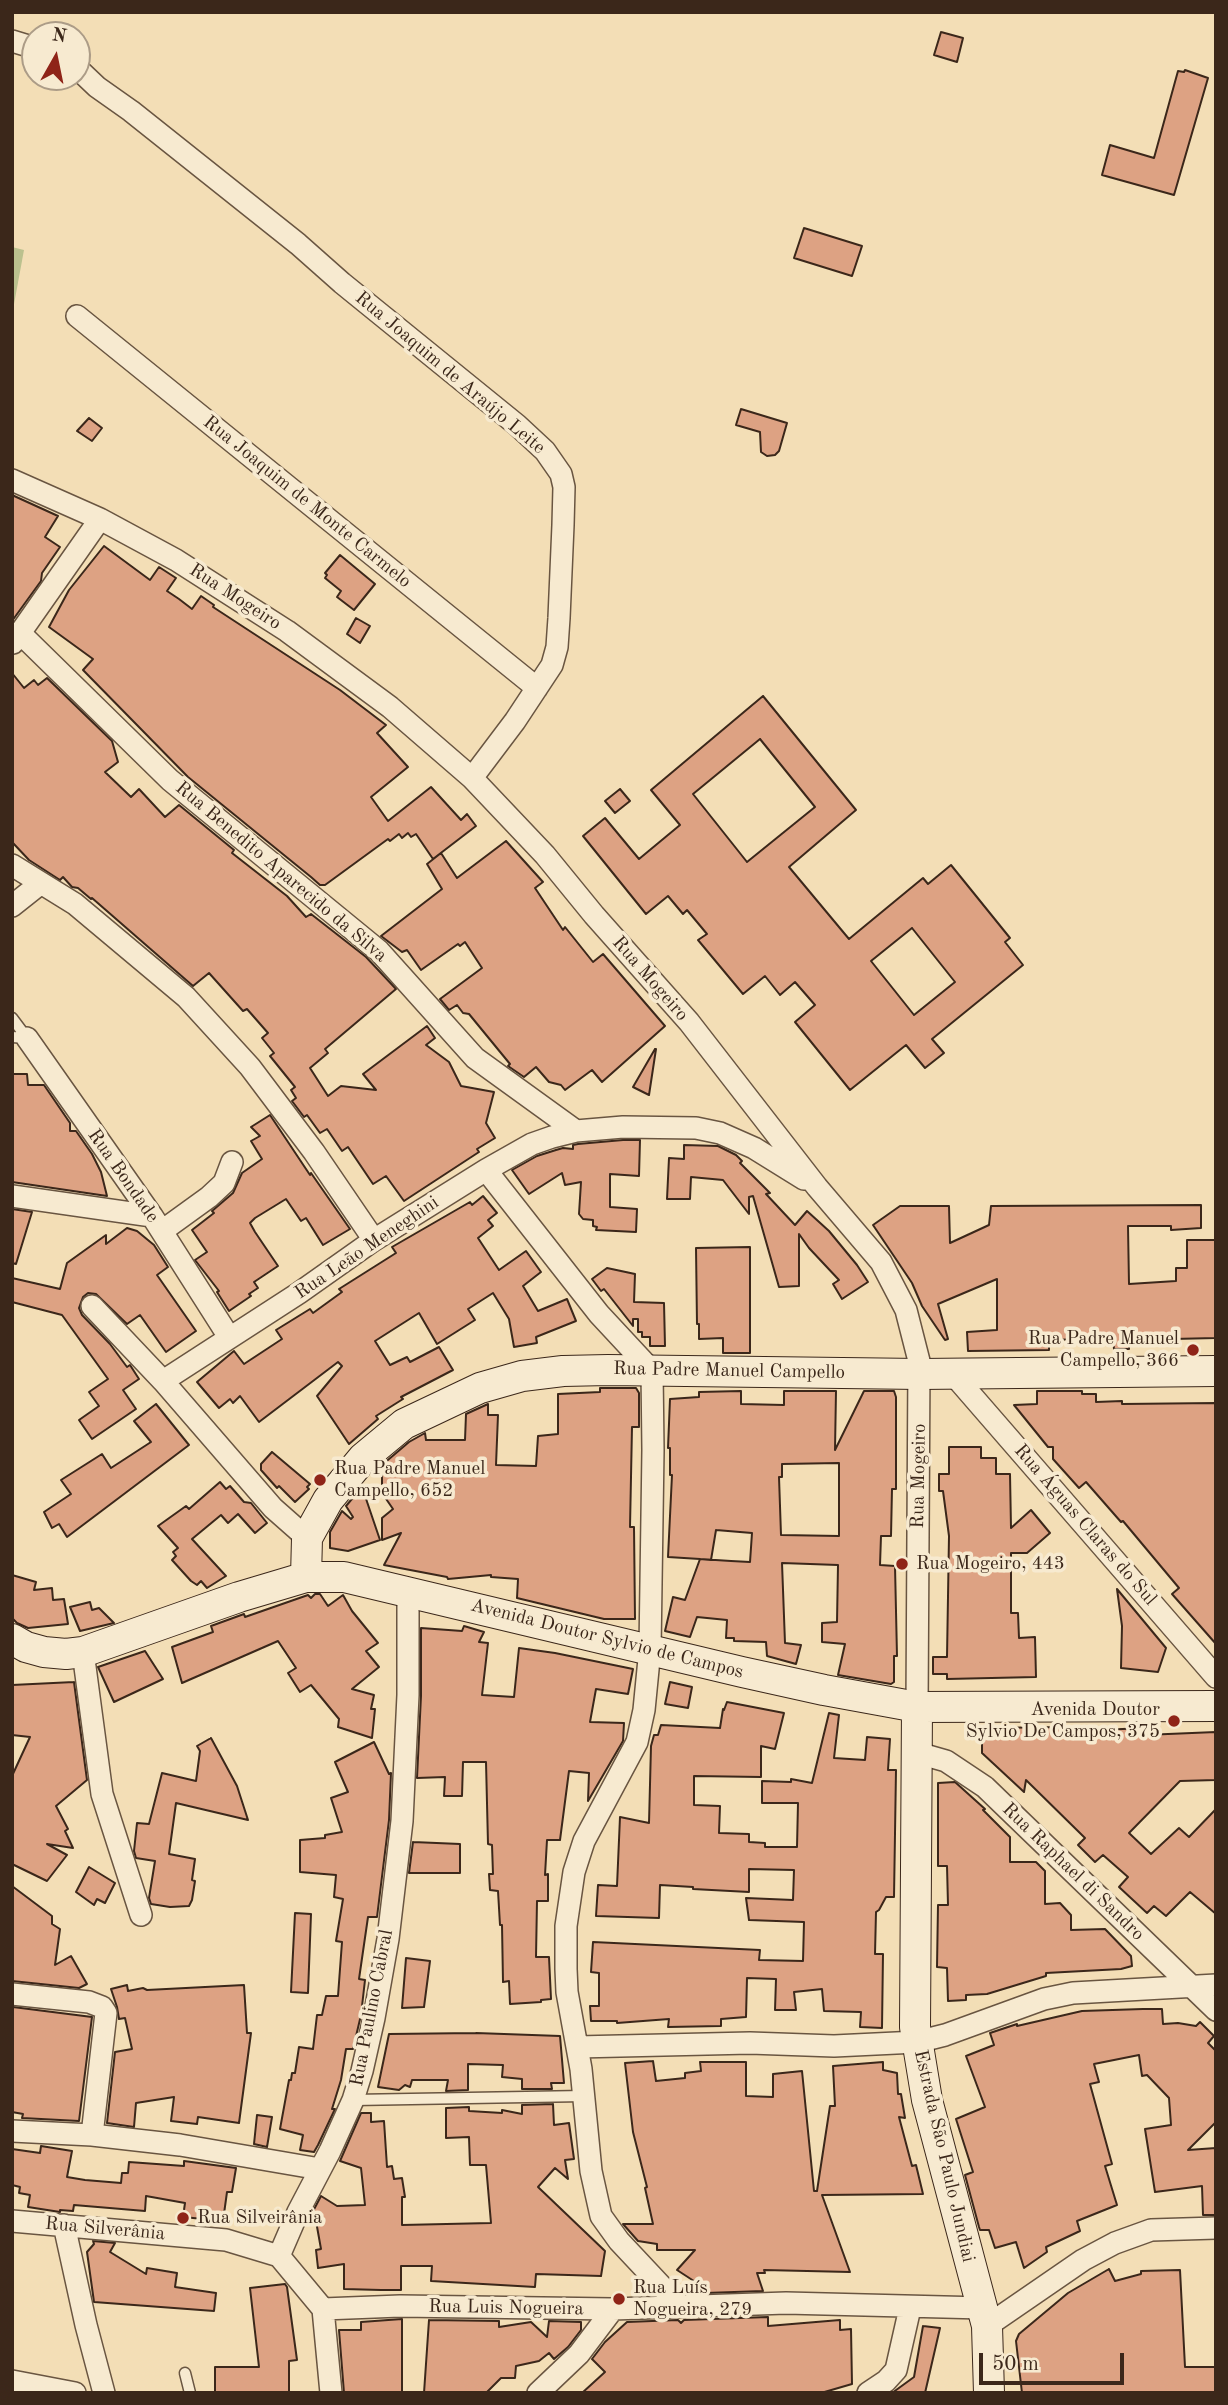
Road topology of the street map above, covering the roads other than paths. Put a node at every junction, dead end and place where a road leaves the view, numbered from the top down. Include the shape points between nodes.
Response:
1 (91, 81) edge
2 (77, 316) dead end
3 (12, 480) edge
4 (100, 519) junction
5 (16, 639) edge
6 (537, 688) junction
7 (471, 778) junction
8 (12, 865) edge
9 (41, 883) junction
10 (12, 906) edge
11 (12, 1018) edge
12 (20, 1038) edge
13 (576, 1131) junction
14 (232, 1162) dead end
15 (486, 1170) junction
16 (817, 1187) junction
17 (12, 1196) edge
18 (157, 1224) junction
19 (374, 1240) junction
20 (92, 1306) dead end
21 (229, 1337) junction
22 (652, 1371) junction
23 (1216, 1371) edge
24 (920, 1374) junction
25 (953, 1374) junction
26 (163, 1381) junction
27 (307, 1538) junction
28 (306, 1577) junction
29 (408, 1591) junction
30 (12, 1639) edge
31 (650, 1649) junction
32 (83, 1652) junction
33 (1216, 1677) edge
34 (1216, 1706) edge
35 (917, 1707) junction
36 (918, 1753) junction
37 (141, 1915) dead end
38 (1188, 1985) junction
39 (1216, 1985) edge
40 (12, 1994) edge
41 (1216, 2010) edge
42 (917, 2042) junction
43 (577, 2047) junction
44 (584, 2096) junction
45 (353, 2100) junction
46 (12, 2131) edge
47 (92, 2135) junction
48 (320, 2169) junction
49 (12, 2221) edge
50 (64, 2225) junction
51 (1216, 2228) edge
52 (279, 2256) junction
53 (679, 2305) junction
54 (910, 2308) junction
55 (323, 2309) junction
56 (613, 2309) junction
57 (985, 2317) junction
58 (185, 2374) dead end
59 (12, 2381) edge
60 (75, 2393) edge
61 (104, 2393) edge
62 (190, 2393) edge
63 (331, 2393) edge
64 (538, 2393) edge
65 (868, 2393) edge
66 (989, 2393) edge

1 - 6 street, Rua Joaquim de Araújo Leite via 298,244 545,451 561,474 563,525 557,647
2 - 6 street, Rua Joaquim de Monte Carmelo
3 - 4 street, Rua Mogeiro
4 - 5 street
4 - 7 street, Rua Mogeiro via 176,560 287,631 390,707
5 - 13 street, Rua Benedito Aparecido da Silva via 170,780 379,951 475,1058
6 - 7 street, Rua Joaquim de Araújo Leite
7 - 16 street, Rua Mogeiro via 545,855 689,1022
8 - 9 street
9 - 10 street
9 - 19 street via 75,904 186,997 250,1067
11 - 12 lane, Rua Bondade
12 - 18 street, Rua Bondade
13 - 15 street, Rua Leão Meneghini via 532,1144
13 - 16 street, Rua Leão Meneghini via 654,1126 720,1133 754,1147
14 - 18 street via 223,1183 209,1197
15 - 19 street, Rua Leão Meneghini
15 - 22 street via 599,1314
16 - 24 street, Rua Mogeiro via 881,1262 906,1310
17 - 18 street
18 - 21 street, Rua Bondade
19 - 21 street, Rua Leão Meneghini
20 - 26 street
21 - 26 street, Rua Leão Meneghini
22 - 24 main road, Rua Padre Manuel Campello
22 - 27 main road, Rua Padre Manuel Campello via 522,1376 436,1408 404,1424 363,1458 328,1500
22 - 31 street
23 - 25 main road, Rua Padre Manuel Campello
24 - 25 main road, Rua Padre Manuel Campello
24 - 35 street, Rua Mogeiro
25 - 33 street, Rua Águas Claras do Sul
26 - 27 street via 273,1508
27 - 28 main road
28 - 29 main road, Avenida Doutor Sylvio de Campos via 344,1577
28 - 32 main road, Avenida Doutor Sylvio de Campos
29 - 31 main road, Avenida Doutor Sylvio de Campos
29 - 45 street, Rua Paulino Cabral via 402,1821 388,1939
30 - 32 main road, Avenida Doutor Sylvio de Campos via 44,1651
31 - 35 main road, Avenida Doutor Sylvio de Campos
31 - 43 street via 637,1742 584,1841 574,1872 566,1926 566,1969
32 - 37 street via 102,1794
34 - 35 main road, Avenida Doutor Sylvio de Campos
35 - 36 main road, Estrada São Paulo Jundiai
36 - 38 street, Rua Raphael di Sandro via 946,1761 985,1787
36 - 42 main road, Estrada São Paulo Jundiai
38 - 39 street
38 - 41 street, Rua Raphael di Sandro
38 - 42 street via 1044,1999
40 - 47 street via 102,2007 107,2019
42 - 43 street
42 - 57 main road, Estrada São Paulo Jundiai via 927,2100
43 - 44 street
44 - 45 lane
44 - 53 street via 591,2171 601,2216
45 - 48 street, Rua Paulino Cabral
46 - 47 street
47 - 48 street
48 - 52 street, Rua Paulino Cabral
49 - 50 street, Rua Silverânia
50 - 52 street, Rua Silverânia via 226,2240
50 - 61 street
51 - 57 street via 1151,2230 1115,2243
52 - 55 street
53 - 54 street, Rua Luis Nogueira
53 - 56 street, Rua Luis Nogueira
54 - 57 street, Rua Luis Nogueira
54 - 65 street via 896,2370
55 - 56 street, Rua Luis Nogueira
55 - 63 street
56 - 64 street via 579,2354
57 - 66 main road, Estrada São Paulo Jundiai
58 - 62 lane
59 - 60 street

